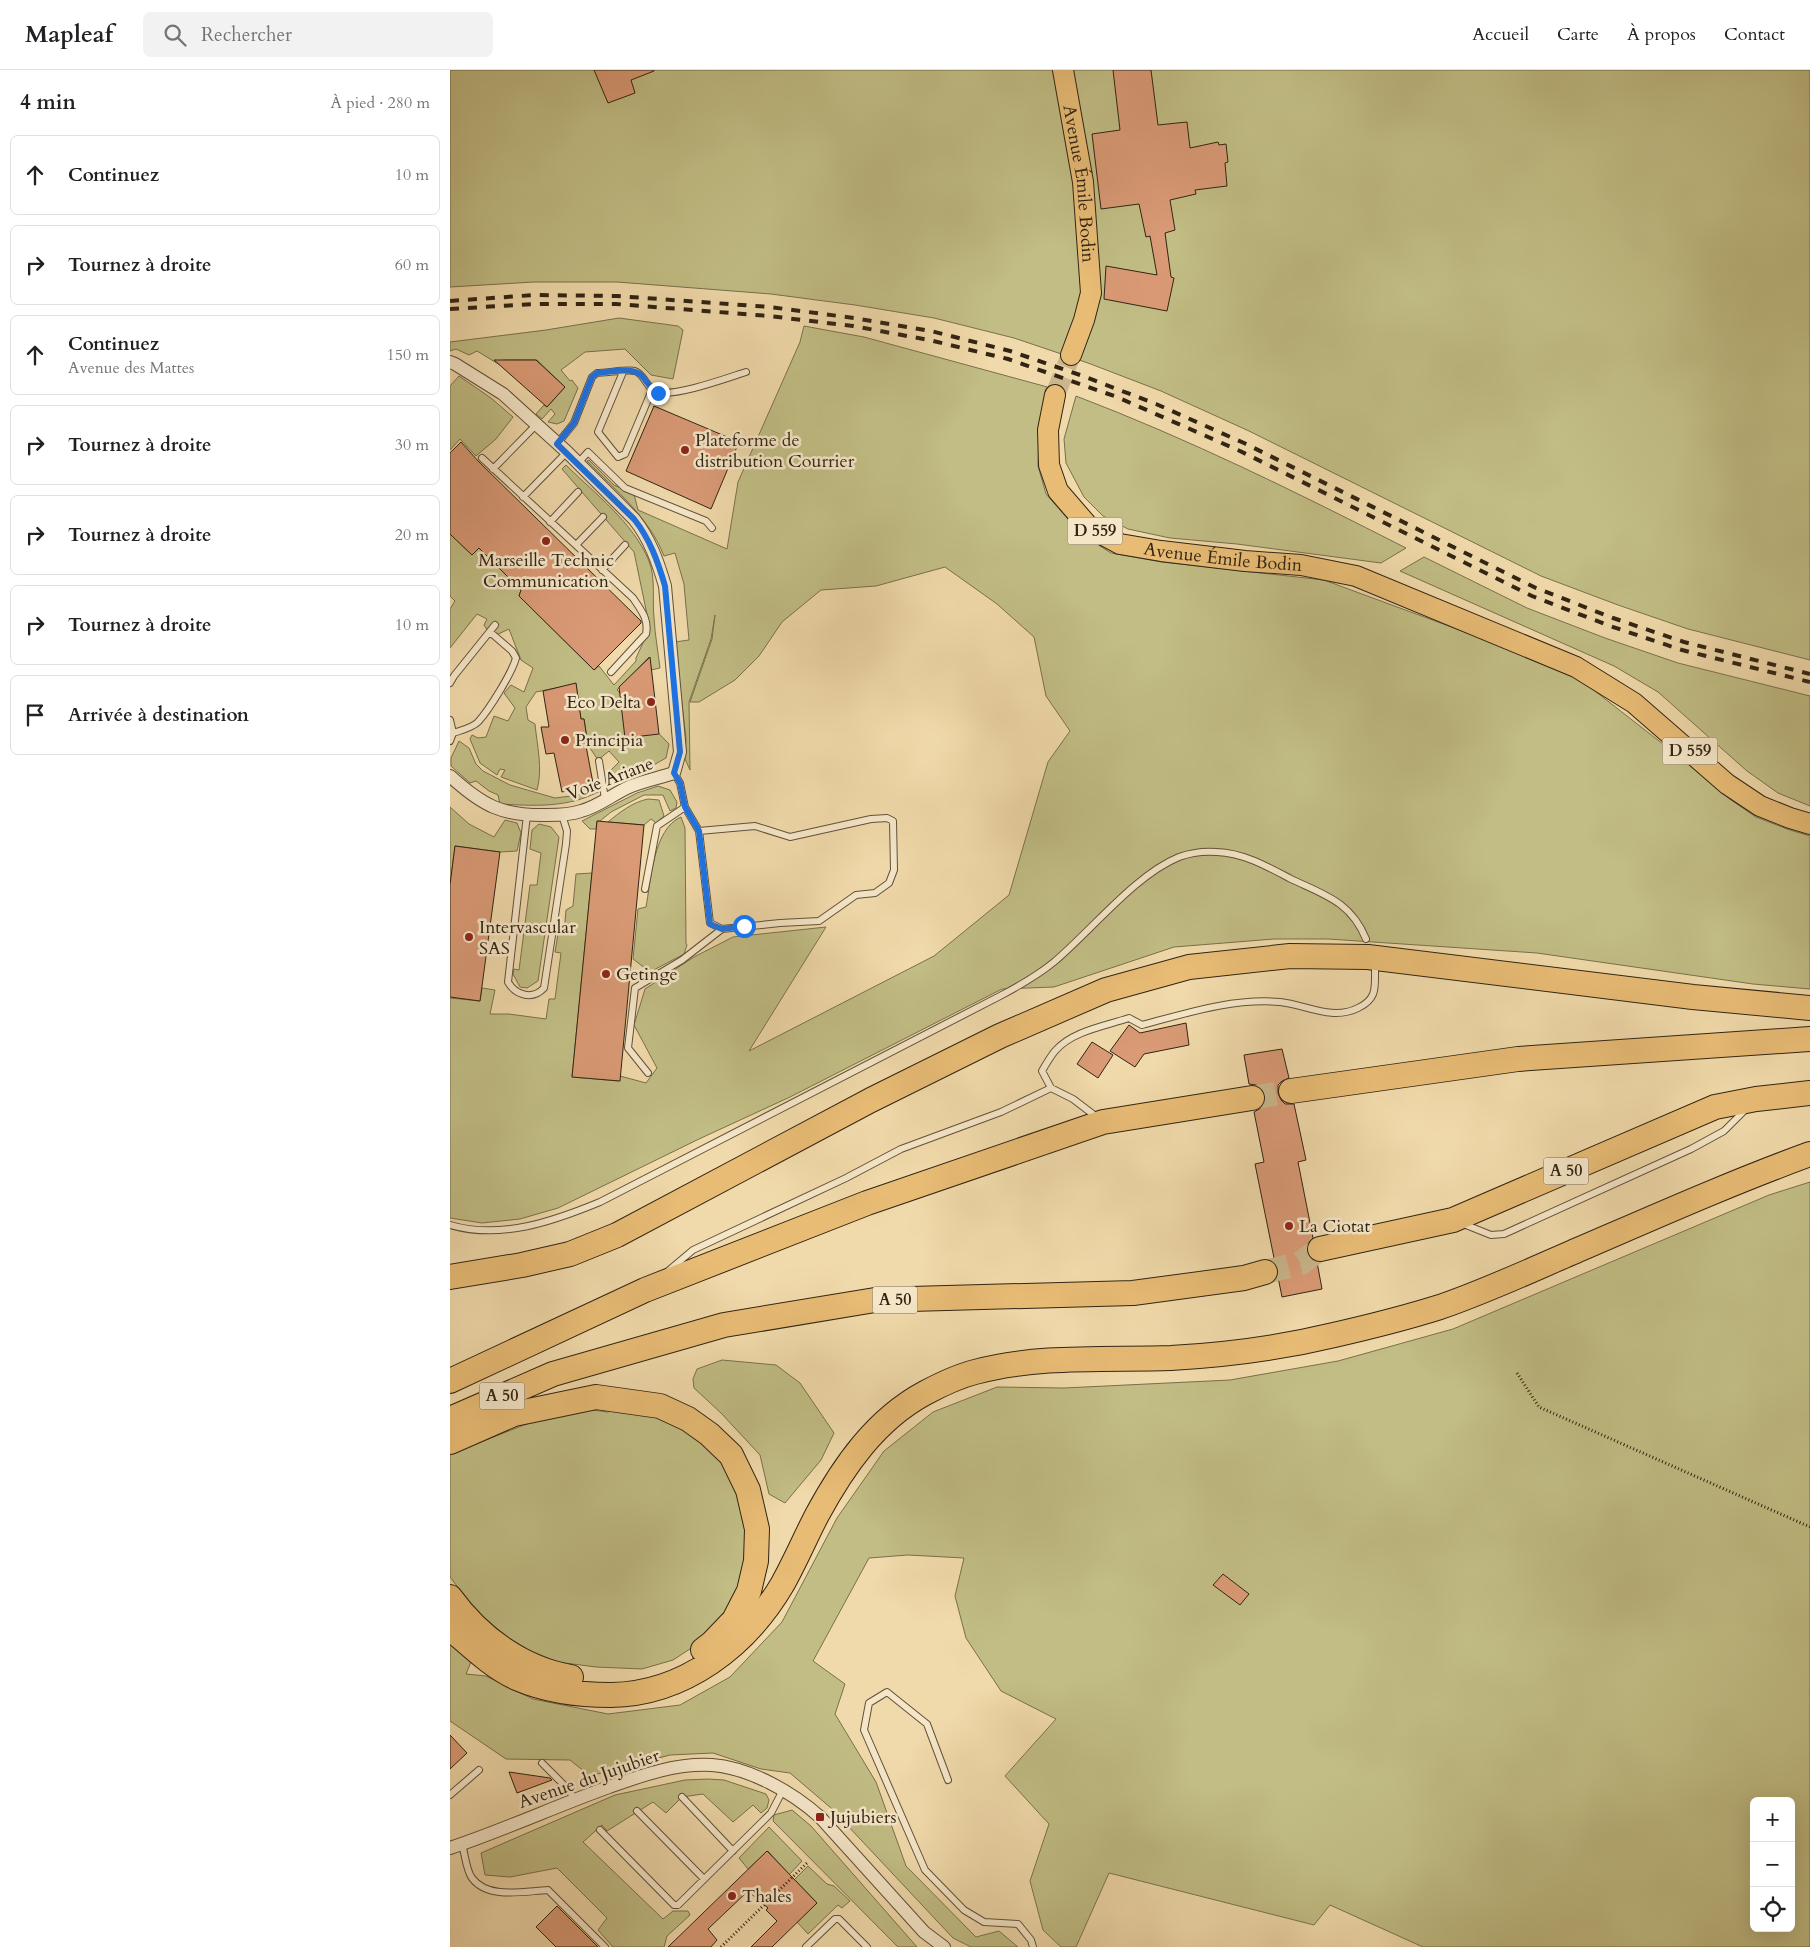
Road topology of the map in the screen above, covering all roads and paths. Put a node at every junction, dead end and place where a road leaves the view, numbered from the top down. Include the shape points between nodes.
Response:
1 (1063, 70) edge
2 (1071, 354) tunnel mouth
3 (450, 362) edge
4 (623, 372) junction
5 (746, 372) dead end
6 (652, 390) junction
7 (1055, 395) tunnel mouth
8 (536, 425) junction
9 (562, 448) junction
10 (482, 458) dead end
11 (578, 463) junction
12 (493, 469) junction
13 (578, 492) dead end
14 (523, 497) junction
15 (603, 517) dead end
16 (550, 522) junction
17 (712, 528) dead end
18 (576, 545) junction
19 (625, 545) dead end
20 (602, 570) junction
21 (495, 625) dead end
22 (490, 632) junction
23 (611, 672) dead end
24 (450, 683) edge
25 (450, 720) edge
26 (453, 733) junction
27 (450, 742) edge
28 (600, 761) dead end
29 (674, 773) junction
30 (450, 776) edge
31 (605, 800) junction
32 (685, 807) junction
33 (527, 815) junction
34 (562, 815) junction
35 (1810, 824) edge
36 (699, 831) junction
37 (645, 889) dead end
38 (722, 929) junction
39 (1366, 939) dead end
40 (1375, 970) dead end
41 (1810, 1008) edge
42 (1810, 1040) edge
43 (648, 1073) dead end
44 (1051, 1088) junction
45 (1292, 1091) tunnel mouth
46 (1810, 1093) edge
47 (1252, 1098) tunnel mouth
48 (1756, 1099) junction
49 (1103, 1122) junction
50 (1810, 1154) edge
51 (1452, 1220) junction
52 (450, 1225) edge
53 (1320, 1249) tunnel mouth
54 (1265, 1272) tunnel mouth
55 (450, 1278) edge
56 (645, 1290) junction
57 (1517, 1373) dead end
58 (450, 1381) edge
59 (450, 1419) edge
60 (450, 1442) edge
61 (1810, 1527) edge
62 (450, 1597) edge
63 (450, 1628) edge
64 (542, 1763) dead end
65 (479, 1770) dead end
66 (948, 1780) dead end
67 (783, 1790) junction
68 (450, 1795) edge
69 (682, 1798) dead end
70 (575, 1800) junction
71 (637, 1811) dead end
72 (600, 1830) dead end
73 (456, 1846) edge
74 (733, 1851) junction
75 (808, 1862) dead end
76 (704, 1879) junction
77 (605, 1947) edge
78 (721, 1947) edge
79 (806, 1947) edge
80 (867, 1947) edge
81 (944, 1947) edge
82 (1033, 1947) edge

1 - 2 main road, Avenue Émile Bodin via 1083,182 1091,292
3 - 8 street via 503,394
4 - 6 lane via 635,371
4 - 6 lane via 598,432 618,457 625,454
4 - 9 lane via 597,373 592,377
5 - 6 lane via 690,390 658,393
7 - 35 main road, Avenue Émile Bodin / D 559 via 1048,430 1049,465 1058,491 1090,528 1120,544 1217,558 1301,565 1356,576 1576,667 1634,703 1727,784 1760,806
8 - 9 street
8 - 12 lane
9 - 11 street
9 - 14 lane
10 - 12 lane
11 - 17 lane via 588,452 625,488 706,521
11 - 29 street via 644,531 658,562 665,586 680,752
12 - 14 lane
13 - 16 lane
14 - 16 lane
15 - 18 lane
16 - 18 lane
18 - 20 lane
19 - 20 lane
20 - 23 lane via 633,598 648,626 646,634
21 - 22 lane
22 - 24 lane
22 - 26 lane via 512,651 516,658 513,670 478,722
25 - 26 lane
26 - 27 lane
28 - 31 lane
29 - 31 street, Voie Ariane via 630,786
29 - 32 lane via 680,783
30 - 33 street, Voie Ariane via 483,803 502,812
31 - 34 street, Voie Ariane via 582,811
32 - 36 lane
32 - 37 lane via 657,826
33 - 34 street, Voie Ariane
33 - 34 lane via 508,982 515,991 526,995 536,994 544,988 566,844
36 - 38 lane via 710,924
36 - 38 lane via 755,826 790,837 871,819 893,821 894,870 889,883 875,892 856,895 819,921
38 - 43 lane via 682,960 635,988 628,1048
39 - 52 lane via 1360,923 1336,900 1255,861 1218,852 1180,856 1145,878 1033,978 600,1202 543,1223 517,1228 459,1228
40 - 44 lane via 1375,993 1370,1000 1342,1013 1326,1013 1279,1002 1224,1004 1142,1025 1129,1018 1081,1034 1056,1050 1042,1071
41 - 55 highway via 1368,958 1290,956 1189,967 1106,990 1000,1036 617,1234 570,1254
42 - 45 highway via 1518,1059
44 - 49 lane via 1073,1099
44 - 56 lane via 1000,1112 901,1149 693,1250
46 - 48 highway, A 50
47 - 49 highway, A 50
48 - 51 highway, A 50 via 1715,1107
48 - 51 lane via 1724,1131 1691,1149 1504,1234 1491,1235
49 - 56 highway, A 50 via 866,1204
50 - 63 highway via 1719,1188 1442,1306 1392,1321 1246,1352 1173,1358 1046,1360 973,1372 923,1394 883,1423 857,1451 819,1511 782,1584 761,1616 733,1645 704,1667 670,1684 629,1694 594,1695 555,1690 518,1678 482,1656
51 - 53 highway, A 50
54 - 59 highway, A 50 via 1244,1278 1133,1293 876,1300 724,1325 553,1374
56 - 58 highway, A 50
57 - 61 path via 1539,1407
60 - 62 highway via 514,1414 596,1397 660,1406 688,1419 731,1455 748,1490 757,1529 756,1561 749,1591 734,1620 690,1660 664,1672 628,1679 592,1680 555,1674 508,1654 464,1617
64 - 70 lane
65 - 68 lane
66 - 82 lane via 927,1724 887,1692 869,1703 864,1730 926,1870 964,1910 984,1922 1018,1924
67 - 70 street, Avenue du Jujubier via 730,1768 711,1765 662,1769
67 - 74 lane via 771,1813
67 - 81 street, Avenue du Jujubier via 820,1817 924,1932
69 - 74 lane
70 - 73 street, Avenue du Jujubier
71 - 76 lane
72 - 76 lane via 674,1905 678,1905
73 - 77 lane via 472,1878 481,1886 491,1891 548,1890
74 - 76 lane
75 - 78 path
79 - 80 lane via 834,1919 840,1918

